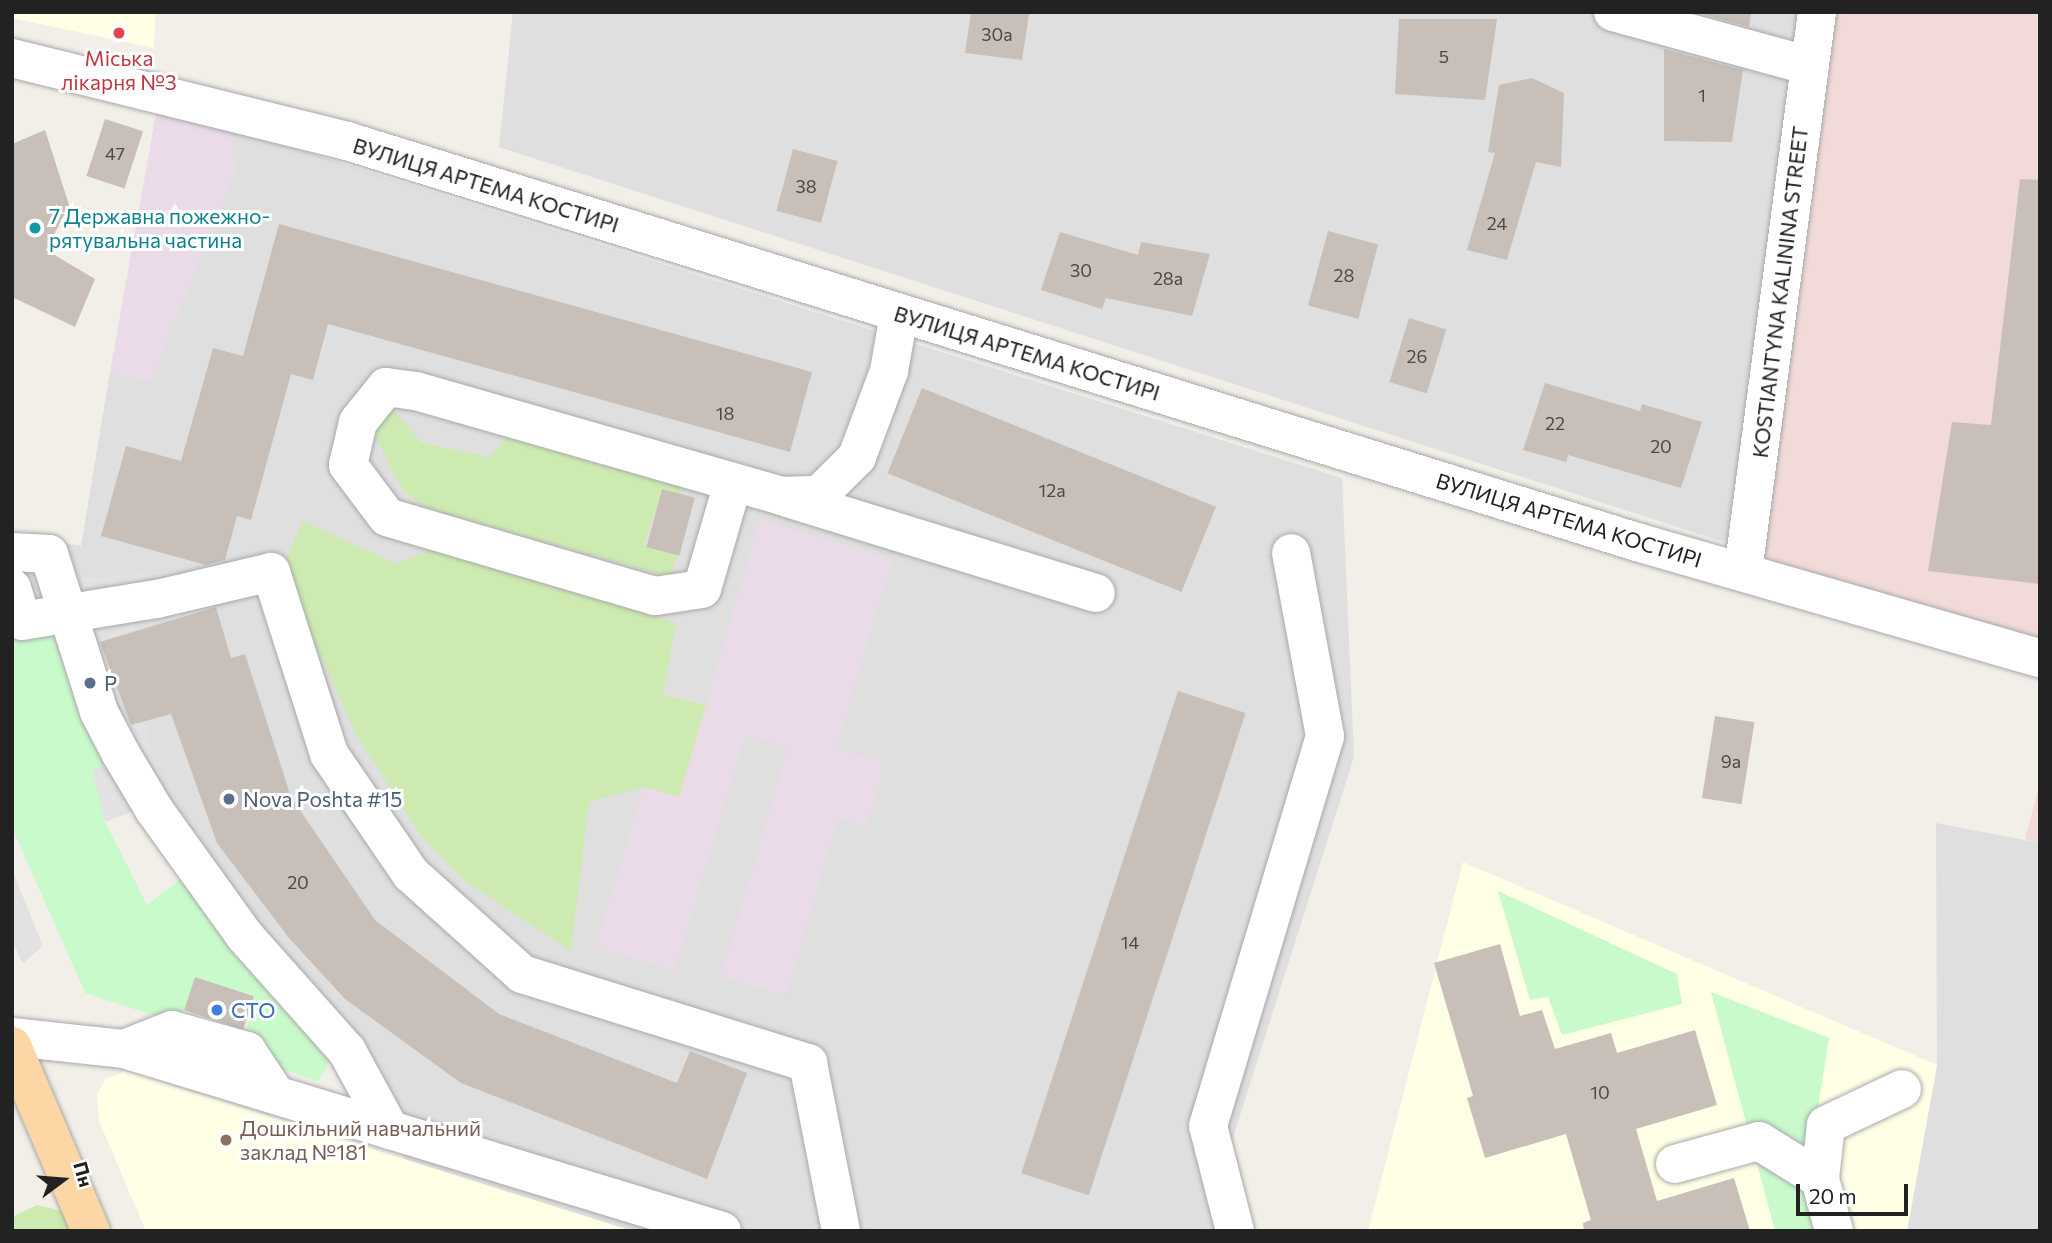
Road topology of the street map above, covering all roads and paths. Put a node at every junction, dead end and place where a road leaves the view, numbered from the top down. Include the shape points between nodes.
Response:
1 (1613, 12) edge
2 (1817, 12) edge
3 (12, 58) edge
4 (1810, 66) junction
5 (898, 314) junction
6 (733, 483) junction
7 (781, 496) junction
8 (12, 552) edge
9 (1291, 553) dead end
10 (1743, 572) junction
11 (12, 588) edge
12 (1096, 593) dead end
13 (67, 610) junction
14 (2040, 658) edge
15 (12, 1037) edge
16 (12, 1046) edge
17 (1902, 1089) dead end
18 (390, 1130) junction
19 (1675, 1164) dead end
20 (1820, 1180) junction
21 (91, 1231) edge
22 (722, 1231) edge
23 (841, 1231) edge
24 (1235, 1231) edge
25 (1834, 1231) edge

1 - 4 street
2 - 4 street, KOSTIANTYNA KALININA STREET
3 - 5 street, ВУЛИЦЯ АРТЕМА КОСТИРІ via 346,141
4 - 10 street, KOSTIANTYNA KALININA STREET
5 - 7 street via 889,371 858,457 819,495
5 - 10 street, ВУЛИЦЯ АРТЕМА КОСТИРІ
6 - 6 street via 416,391 386,387 358,422 348,465 387,517 655,596 702,589
6 - 7 street
7 - 12 street
8 - 13 street via 49,554
9 - 24 street via 1325,736 1208,1126
10 - 14 street, ВУЛИЦЯ АРТЕМА КОСТИРІ
11 - 13 street via 22,621
13 - 18 street via 99,712 155,811 244,935 347,1051
13 - 23 street via 156,599 271,572 329,754 411,874 522,974 808,1063
15 - 18 street via 124,1049
16 - 21 main road
17 - 20 street via 1826,1125
18 - 22 street
19 - 20 street via 1759,1141
20 - 25 street

